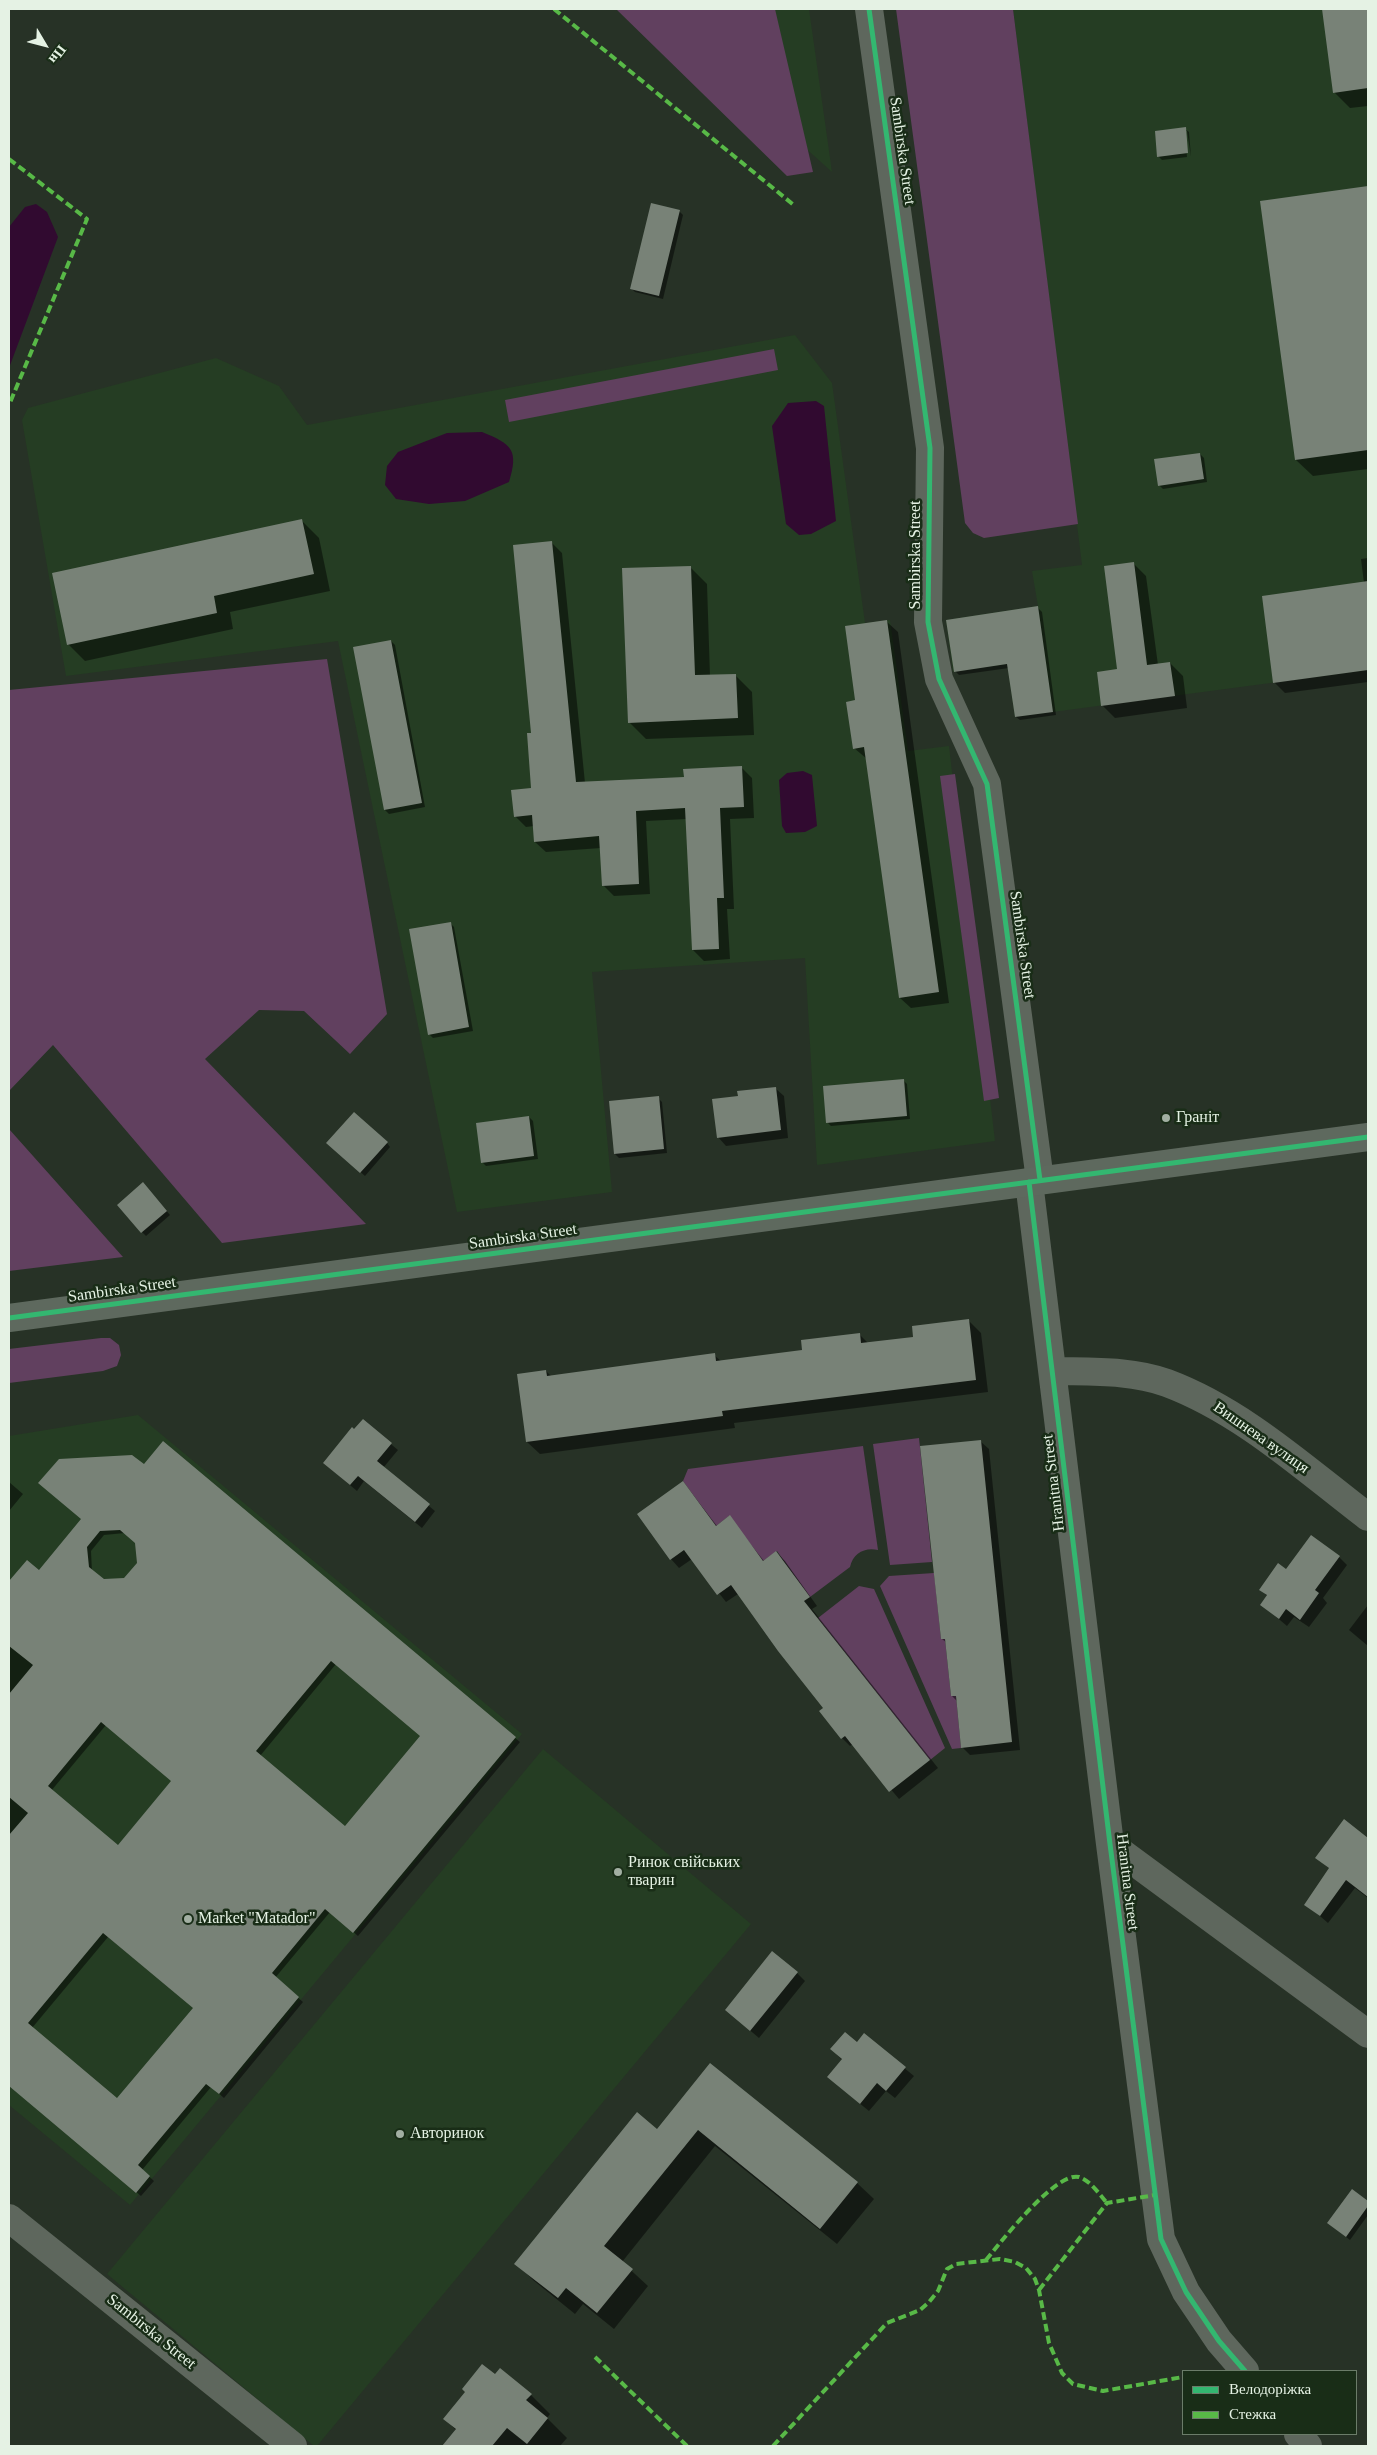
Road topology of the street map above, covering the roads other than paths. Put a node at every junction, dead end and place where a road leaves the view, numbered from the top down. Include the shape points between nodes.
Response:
1 (869, 9) edge
2 (1368, 1137) edge
3 (1035, 1181) junction
4 (9, 1318) edge
5 (1054, 1371) junction
6 (1368, 1517) edge
7 (1110, 1844) junction
8 (1368, 2034) edge
9 (9, 2218) edge
10 (1244, 2370) edge
11 (1299, 2435) edge
12 (293, 2446) edge
13 (1308, 2446) edge

1 - 3 street, Sambirska Street via 930,448 928,622 939,679 987,784
2 - 3 main road, Sambirska Street
3 - 4 main road, Sambirska Street
3 - 5 street, Hranitna Street
5 - 6 street, Вишнева вулиця via 1124,1373 1166,1382 1212,1403 1252,1429
5 - 7 street, Hranitna Street
7 - 8 street, Hranitna Street
7 - 10 street, Hranitna Street via 1161,2239 1186,2292 1219,2341
9 - 12 street, Sambirska Street
11 - 13 street

